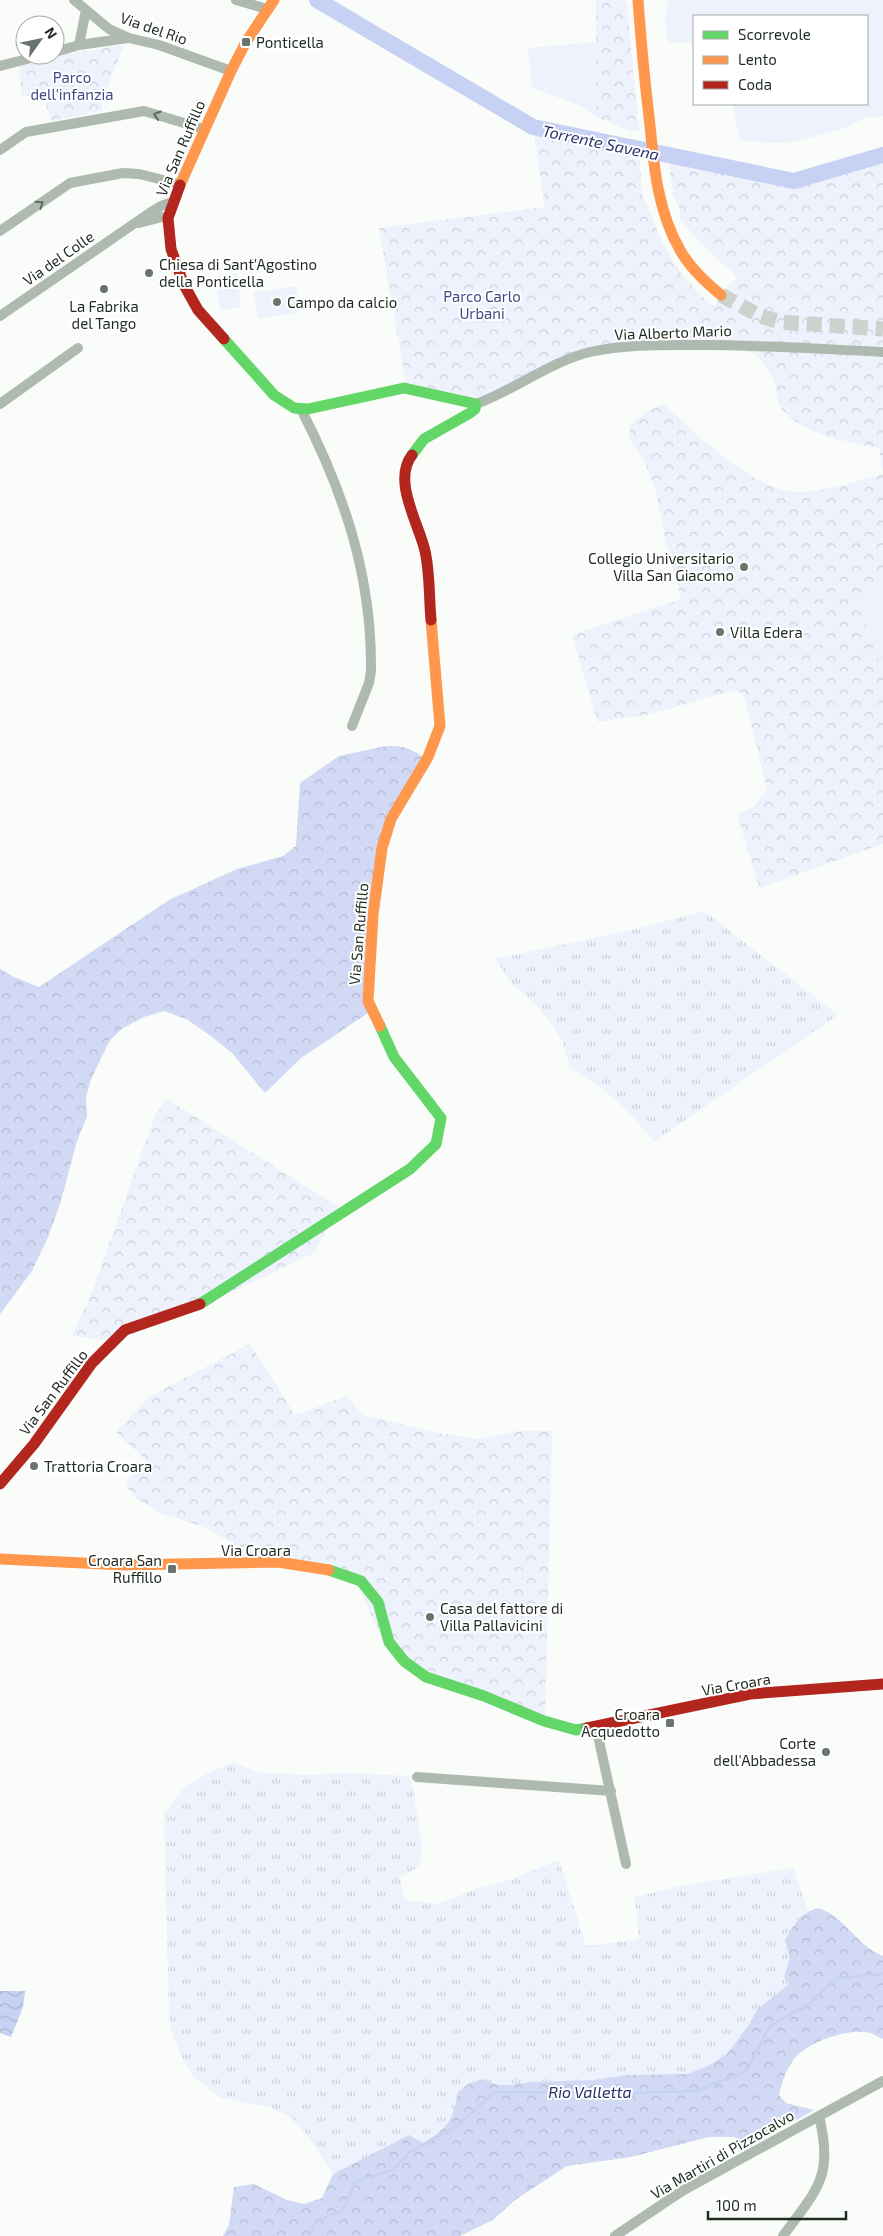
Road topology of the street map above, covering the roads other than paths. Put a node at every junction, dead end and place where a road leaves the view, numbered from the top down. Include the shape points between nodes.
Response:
1 (74, 0) edge
2 (236, 0) edge
3 (638, 4) edge
4 (270, 5) edge
5 (86, 10) junction
6 (129, 38) junction
7 (79, 45) junction
8 (65, 49) edge
9 (15, 62) edge
10 (0, 66) edge
11 (231, 71) junction
12 (204, 129) junction
13 (0, 150) edge
14 (179, 184) junction
15 (172, 202) junction
16 (168, 218) junction
17 (133, 224) junction
18 (0, 231) edge
19 (721, 295) tunnel mouth
20 (0, 316) edge
21 (78, 348) dead end
22 (883, 352) edge
23 (0, 404) edge
24 (476, 404) junction
25 (301, 409) junction
26 (352, 726) dead end
27 (0, 1484) edge
28 (0, 1559) edge
29 (883, 1684) edge
30 (596, 1727) junction
31 (417, 1778) dead end
32 (611, 1791) junction
33 (626, 1864) dead end
34 (883, 2081) edge
35 (819, 2116) junction
36 (614, 2236) edge
37 (783, 2236) edge

1 - 5 street, Via del Rio
2 - 4 street
3 - 19 street via 654,172 665,219 680,251 697,275
4 - 11 street, Via San Ruffillo
5 - 6 street, Via del Rio via 110,29
5 - 7 street
6 - 7 street
6 - 11 street, Via del Rio via 159,45
7 - 8 street
9 - 10 street
11 - 12 street, Via San Ruffillo
12 -> 13 street via 144,111 26,132
12 - 14 street, Via San Ruffillo
14 - 15 street, Via San Ruffillo
18 -> 14 street via 70,183 123,173
15 - 16 street, Via San Ruffillo
15 - 17 street, Via del Colle
16 - 17 street, Via del Colle
16 - 25 street, Via San Ruffillo via 171,249 184,285 198,310 274,395 282,402
17 - 20 street, Via del Colle
21 - 23 street
22 - 24 street, Via Alberto Mario via 751,345 620,348 580,356
24 - 25 street via 404,388
24 - 27 street, Via San Ruffillo via 475,410 424,439 408,460 405,472 407,498 425,551 440,726 428,757 391,819 382,848 373,915 368,1001 394,1057 441,1118 436,1144 410,1169 203,1303 125,1330 92,1363 34,1444
25 - 26 street via 339,491 362,570 371,671 370,683
28 - 30 street, Via Croara via 124,1565 278,1562 327,1569 361,1581 378,1602 389,1642 404,1661 426,1677 544,1721 576,1730
29 - 30 street, Via Croara via 750,1694
30 - 32 street
31 - 32 street
32 - 33 street
34 - 35 street, Via Martiri di Pizzocalvo
35 - 36 street, Via Martiri di Pizzocalvo via 682,2191
35 - 37 street via 826,2164 819,2186

